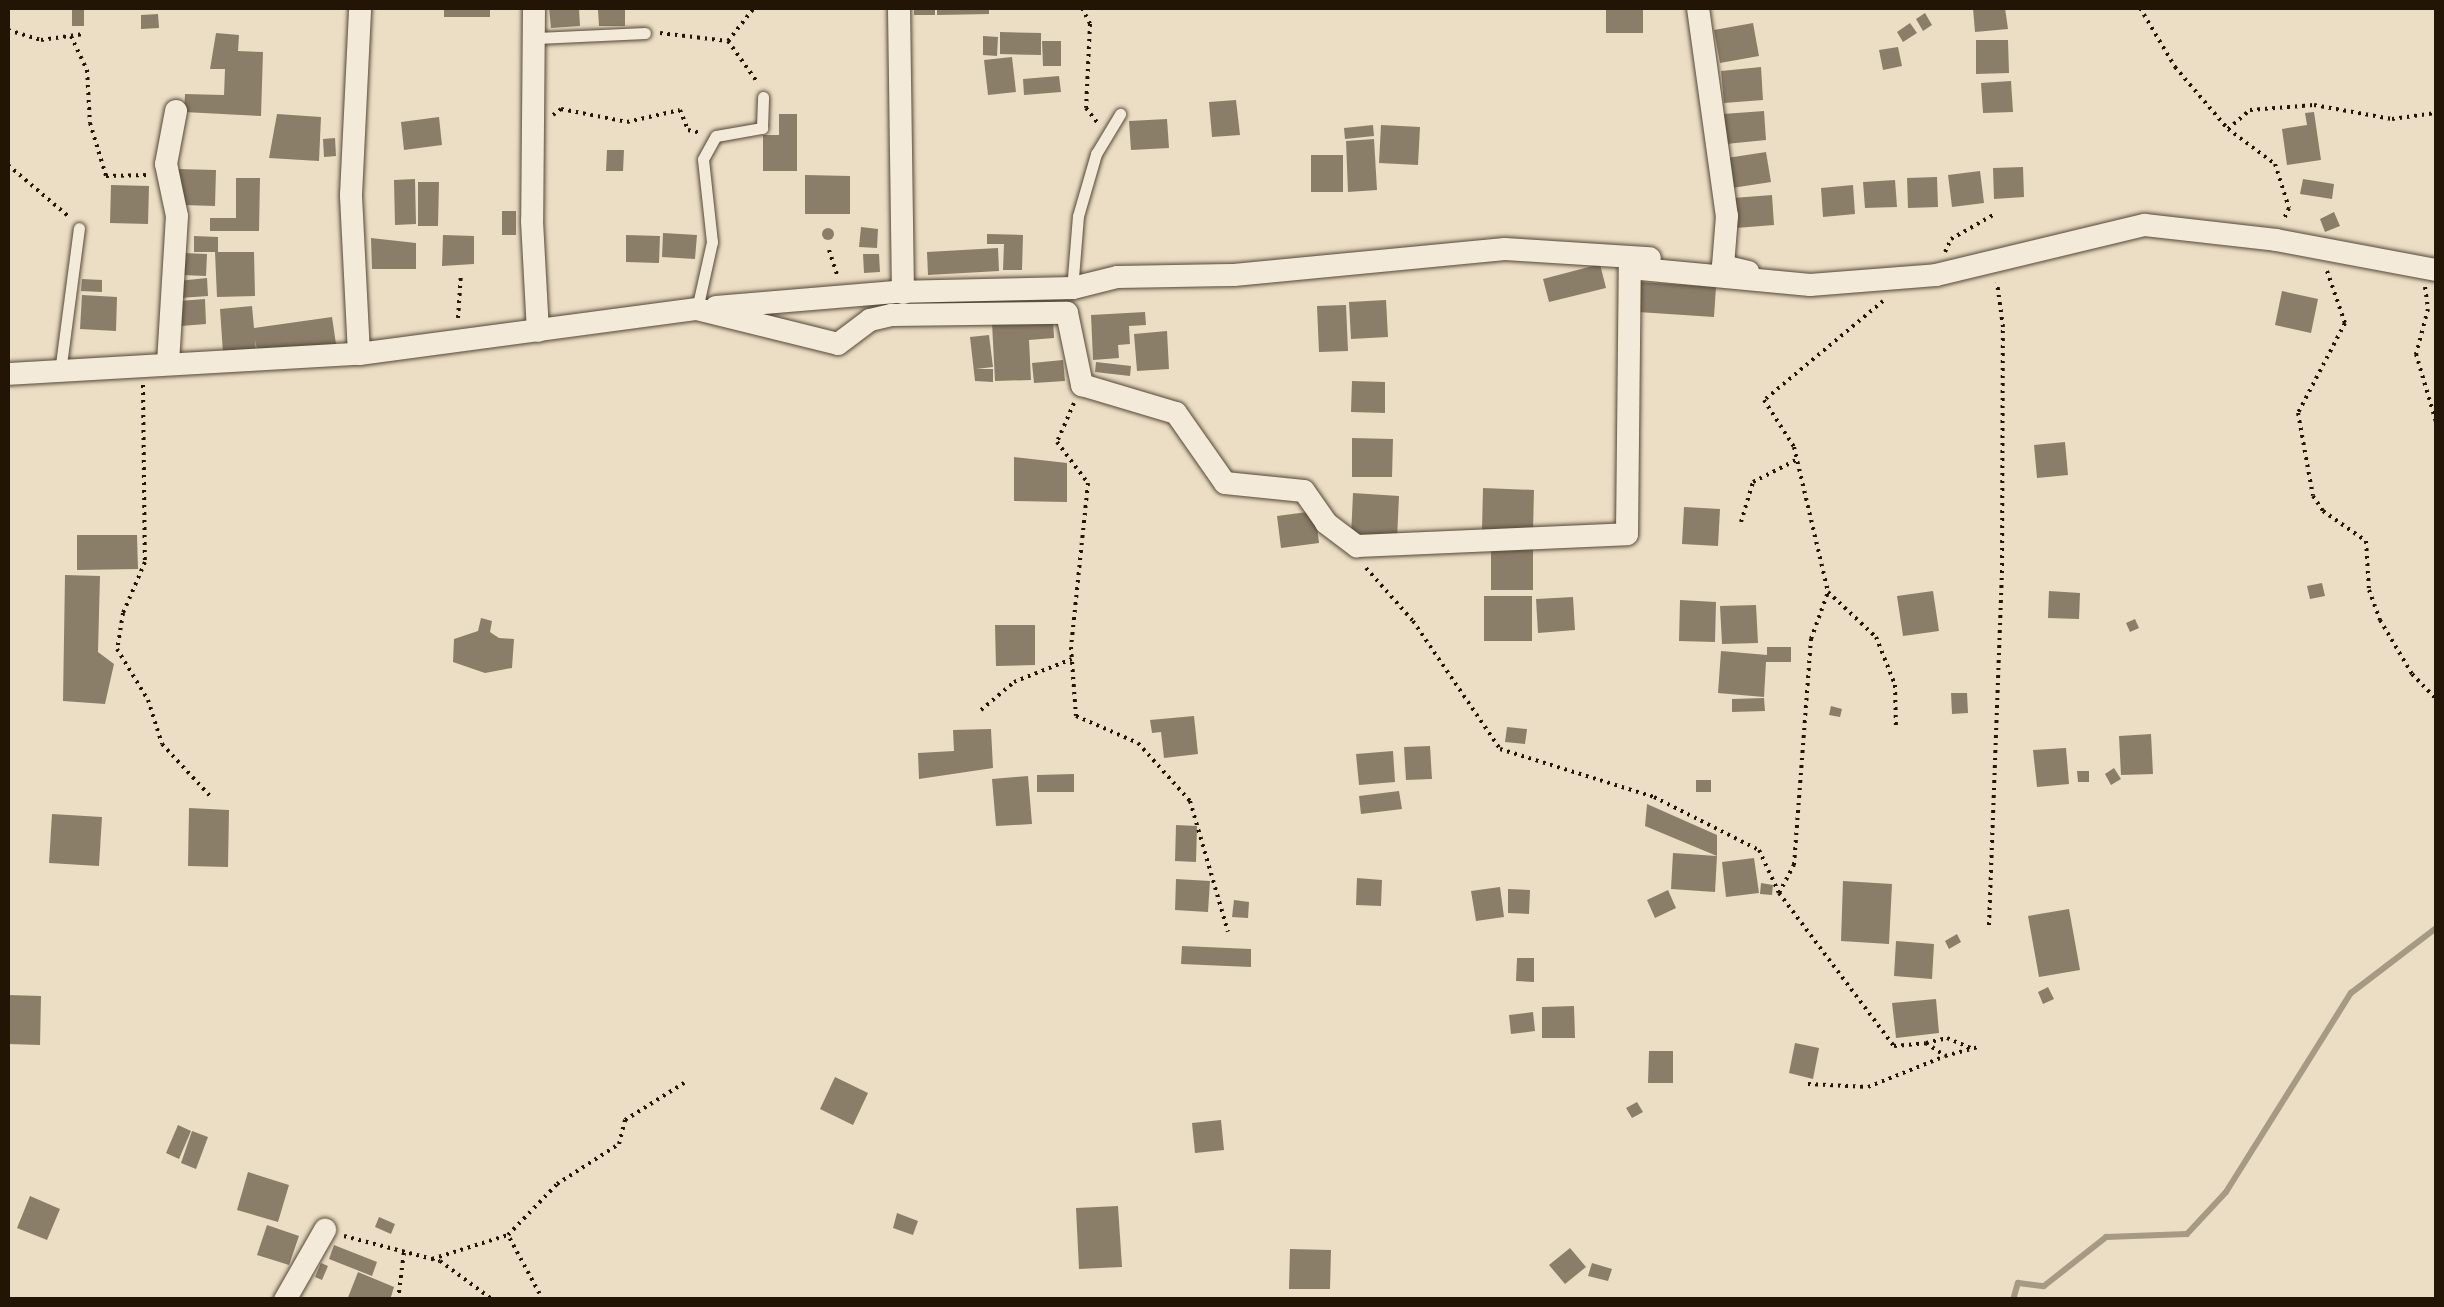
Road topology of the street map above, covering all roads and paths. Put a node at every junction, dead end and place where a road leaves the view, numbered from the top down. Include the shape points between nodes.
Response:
1 (360, 8) edge
2 (534, 8) edge
3 (754, 8) edge
4 (899, 8) edge
5 (1082, 8) edge
6 (1698, 8) edge
7 (2140, 8) edge
8 (8, 30) edge
9 (645, 33) joint
10 (84, 34) dead end
11 (71, 36) junction
12 (537, 38) junction
13 (728, 41) junction
14 (762, 96) joint
15 (176, 111) dead end
16 (2436, 113) edge
17 (1120, 114) dead end
18 (536, 125) junction
19 (2228, 130) junction
20 (1106, 134) junction
21 (716, 136) junction
22 (8, 164) edge
23 (166, 164) junction
24 (1993, 215) dead end
25 (80, 228) joint
26 (2276, 240) junction
27 (2319, 248) junction
28 (1994, 258) junction
29 (1723, 266) junction
30 (2429, 269) edge
31 (461, 274) dead end
32 (1936, 275) junction
33 (1810, 285) junction
34 (1072, 288) junction
35 (903, 293) junction
36 (1888, 298) dead end
37 (697, 309) junction
38 (1067, 313) junction
39 (538, 331) junction
40 (458, 338) junction
41 (359, 354) junction
42 (168, 363) junction
43 (142, 365) junction
44 (60, 372) junction
45 (8, 374) edge
46 (1082, 384) junction
47 (2436, 422) edge
48 (1796, 460) junction
49 (1741, 522) dead end
50 (1364, 565) dead end
51 (1828, 592) junction
52 (1072, 659) junction
53 (2436, 700) edge
54 (981, 710) dead end
55 (1896, 730) dead end
56 (210, 796) dead end
57 (1779, 893) junction
58 (1989, 925) dead end
59 (1228, 932) dead end
60 (1926, 1043) junction
61 (1945, 1056) junction
62 (684, 1083) dead end
63 (1808, 1084) dead end
64 (325, 1230) joint
65 (508, 1235) junction
66 (404, 1252) junction
67 (432, 1259) junction
68 (290, 1297) edge
69 (398, 1300) edge
70 (493, 1300) edge
71 (543, 1300) edge

1 - 41 street via 351,195
2 - 12 street
3 - 13 path
4 - 35 street
5 - 20 path via 1090,24 1086,108
6 - 29 street via 1727,216
7 - 19 path via 2174,66
8 - 11 path via 41,40
9 - 12 lane
9 - 13 path
10 - 11 path
11 - 23 path via 87,70 90,122 106,176 142,179
12 - 18 street
13 - 14 path via 755,74
14 - 21 lane via 762,128
15 - 23 street
16 - 19 path via 2392,119 2314,105 2250,110
17 - 20 lane
18 - 21 path via 562,109 627,122 680,110 688,130
18 - 39 street
19 - 26 path via 2275,164 2289,208
20 - 34 lane via 1078,216
21 - 37 lane via 703,158 712,242
22 - 25 path
23 - 42 street via 177,216
24 - 32 path via 1951,239
25 - 44 lane
26 - 27 street
26 - 28 street via 2145,225
27 - 30 street
27 - 53 path via 2345,323 2298,413 2313,496 2323,512 2366,541 2369,590 2380,620
28 - 32 street
28 - 58 path via 2003,327 2002,554
29 - 33 street
29 - 34 street via 1505,249 1234,275 1117,277
30 - 47 path via 2416,354
31 - 40 path
32 - 33 street
33 - 46 street via 1630,268 1627,534 1358,546 1326,524 1304,491 1225,483 1176,413
34 - 35 street
34 - 38 lane
35 - 37 street
36 - 48 path via 1764,400
37 - 38 street via 838,344 870,320 892,316
37 - 39 street
38 - 46 street
39 - 40 street
40 - 41 street
41 - 42 street
42 - 43 street
43 - 44 street
43 - 56 path via 145,562 123,613 117,649 148,700 162,744
44 - 45 street
46 - 52 path via 1057,442 1088,483
48 - 49 path via 1753,482
48 - 51 path
50 - 57 path via 1413,621 1500,749 1654,797 1759,850
51 - 55 path via 1876,637 1894,685
51 - 57 path via 1811,639 1794,865
52 - 54 path via 1014,682
52 - 59 path via 1076,716 1138,743 1190,802
57 - 60 path via 1894,1046
60 - 61 path
60 - 61 path via 1947,1038 1977,1048
61 - 63 path via 1868,1087
62 - 65 path via 625,1120 619,1144 557,1184
64 - 66 path
64 - 68 street
65 - 67 path
65 - 71 path
66 - 67 path
66 - 69 path
67 - 70 path

